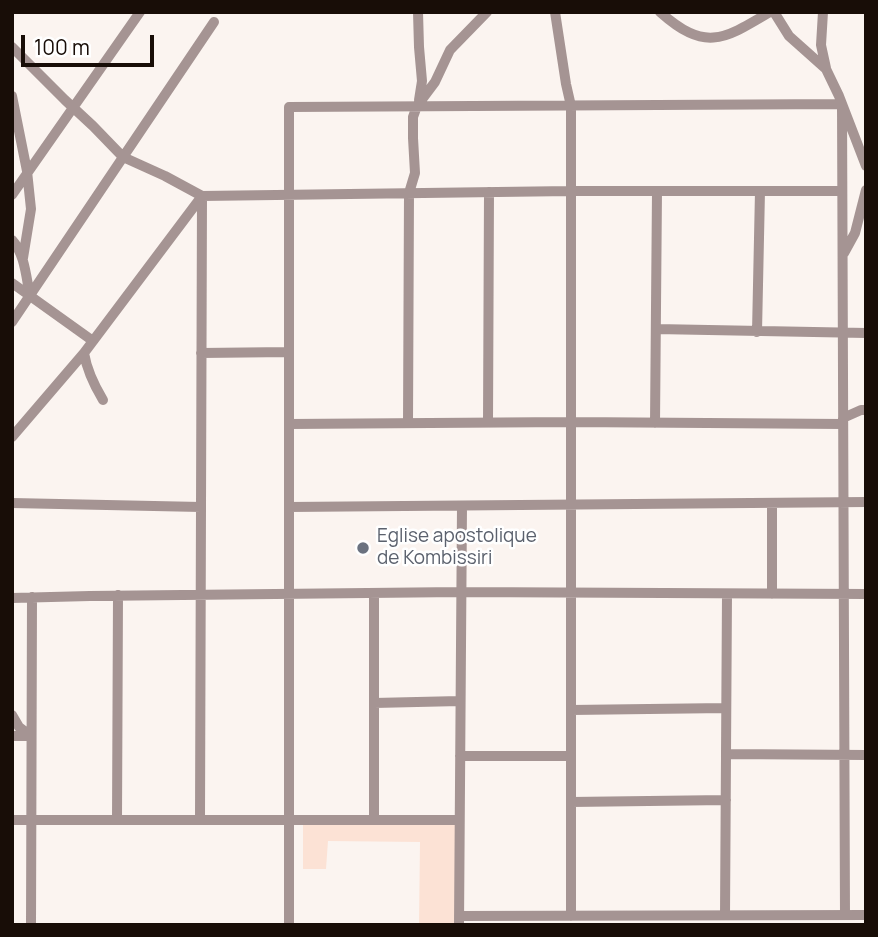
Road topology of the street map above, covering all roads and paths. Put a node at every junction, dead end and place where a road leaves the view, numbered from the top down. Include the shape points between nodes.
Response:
1 (140, 12) edge
2 (418, 12) edge
3 (487, 12) edge
4 (555, 12) edge
5 (660, 12) edge
6 (772, 12) edge
7 (823, 12) edge
8 (214, 22) dead end
9 (12, 47) edge
10 (826, 69) junction
11 (12, 96) edge
12 (842, 104) junction
13 (417, 106) junction
14 (571, 106) junction
15 (74, 108) junction
16 (123, 158) junction
17 (866, 166) edge
18 (27, 174) junction
19 (866, 190) edge
20 (571, 191) junction
21 (657, 191) junction
22 (760, 191) junction
23 (842, 191) junction
24 (489, 192) junction
25 (409, 193) junction
26 (12, 195) edge
27 (289, 195) junction
28 (202, 196) junction
29 (12, 240) edge
30 (842, 256) junction
31 (23, 258) junction
32 (12, 283) edge
33 (30, 296) junction
34 (12, 322) edge
35 (656, 329) junction
36 (757, 332) junction
37 (866, 333) edge
38 (843, 334) junction
39 (93, 341) junction
40 (289, 352) junction
41 (84, 353) junction
42 (201, 354) junction
43 (103, 400) dead end
44 (866, 410) edge
45 (843, 421) junction
46 (488, 422) junction
47 (571, 422) junction
48 (408, 423) junction
49 (655, 423) junction
50 (289, 424) junction
51 (12, 437) edge
52 (843, 502) junction
53 (866, 502) edge
54 (12, 503) edge
55 (772, 503) junction
56 (571, 505) junction
57 (462, 506) junction
58 (201, 507) junction
59 (289, 507) junction
60 (460, 592) junction
61 (374, 593) junction
62 (571, 593) junction
63 (201, 594) junction
64 (289, 594) junction
65 (727, 594) junction
66 (772, 594) junction
67 (844, 594) junction
68 (866, 594) edge
69 (118, 595) junction
70 (32, 597) junction
71 (12, 598) edge
72 (460, 701) junction
73 (374, 703) junction
74 (726, 708) junction
75 (571, 710) junction
76 (12, 715) edge
77 (12, 736) edge
78 (32, 736) junction
79 (726, 754) junction
80 (845, 755) junction
81 (866, 755) edge
82 (460, 756) junction
83 (571, 756) junction
84 (726, 800) junction
85 (571, 802) junction
86 (31, 820) junction
87 (117, 820) junction
88 (200, 820) junction
89 (289, 820) junction
90 (374, 820) junction
91 (459, 820) junction
92 (12, 821) edge
93 (725, 915) junction
94 (845, 915) junction
95 (866, 915) edge
96 (571, 916) junction
97 (459, 920) edge
98 (657, 920) edge
99 (31, 925) edge
100 (289, 925) edge

1 - 15 street
2 - 13 street via 422,81
3 - 13 street via 450,50
4 - 14 street
5 - 6 street via 687,33 705,38 722,38
6 - 10 street via 789,36
7 - 10 street via 821,45
8 - 16 street
9 - 15 street
10 - 12 street
11 - 18 street
12 - 14 street
12 - 17 street
12 - 23 street
13 - 14 street
13 - 25 street via 415,173
13 - 27 street via 289,107
14 - 20 street
15 - 16 street
15 - 18 street
16 - 28 street
16 - 33 street
18 - 26 street
18 - 31 street via 31,209
19 - 30 street via 855,233
20 - 21 street
20 - 24 street
20 - 47 street
21 - 22 street
21 - 35 street
22 - 23 street
22 - 36 street
23 - 30 street
24 - 25 street
24 - 46 street
25 - 27 street
25 - 48 street
27 - 28 street
27 - 40 street
28 - 39 street
28 - 42 street
29 - 31 street
30 - 38 street
31 - 33 street
32 - 33 street
33 - 34 street
33 - 39 street
35 - 36 street
35 - 49 street
36 - 38 street
37 - 38 street
38 - 45 street
39 - 41 street
40 - 42 street
40 - 50 street
41 - 43 street via 91,380
41 - 51 street
42 - 58 street
44 - 45 street
45 - 49 street
45 - 52 street
46 - 47 street
46 - 48 street
47 - 49 street
47 - 56 street
48 - 50 street
50 - 59 street
52 - 53 street
52 - 55 street
52 - 67 street
54 - 58 street
55 - 56 street
55 - 66 street
56 - 57 street
56 - 62 street
57 - 59 street
57 - 60 street
58 - 63 street
59 - 64 street
60 - 61 street
60 - 62 street
60 - 72 street
61 - 64 street
61 - 73 street
62 - 65 street
62 - 75 street
63 - 64 street
63 - 69 street
63 - 88 street
64 - 89 street
65 - 66 street
65 - 74 street
66 - 67 street
67 - 68 street
67 - 80 street
69 - 70 street
69 - 87 street
70 - 71 street
70 - 78 street
72 - 73 street
72 - 82 street
73 - 90 street
74 - 75 street
74 - 79 street
75 - 83 street
76 - 78 street
77 - 78 street
78 - 86 street
79 - 80 street
79 - 84 street
80 - 81 street
80 - 94 street
82 - 83 street
82 - 91 street
83 - 85 street
84 - 85 street
84 - 93 street
85 - 96 street
86 - 87 street
86 - 92 street
86 - 99 street
87 - 88 street
88 - 89 street
89 - 90 street
89 - 100 street
90 - 91 street
91 - 97 street
93 - 94 street
93 - 98 street
94 - 95 street
96 - 97 street
96 - 98 street

